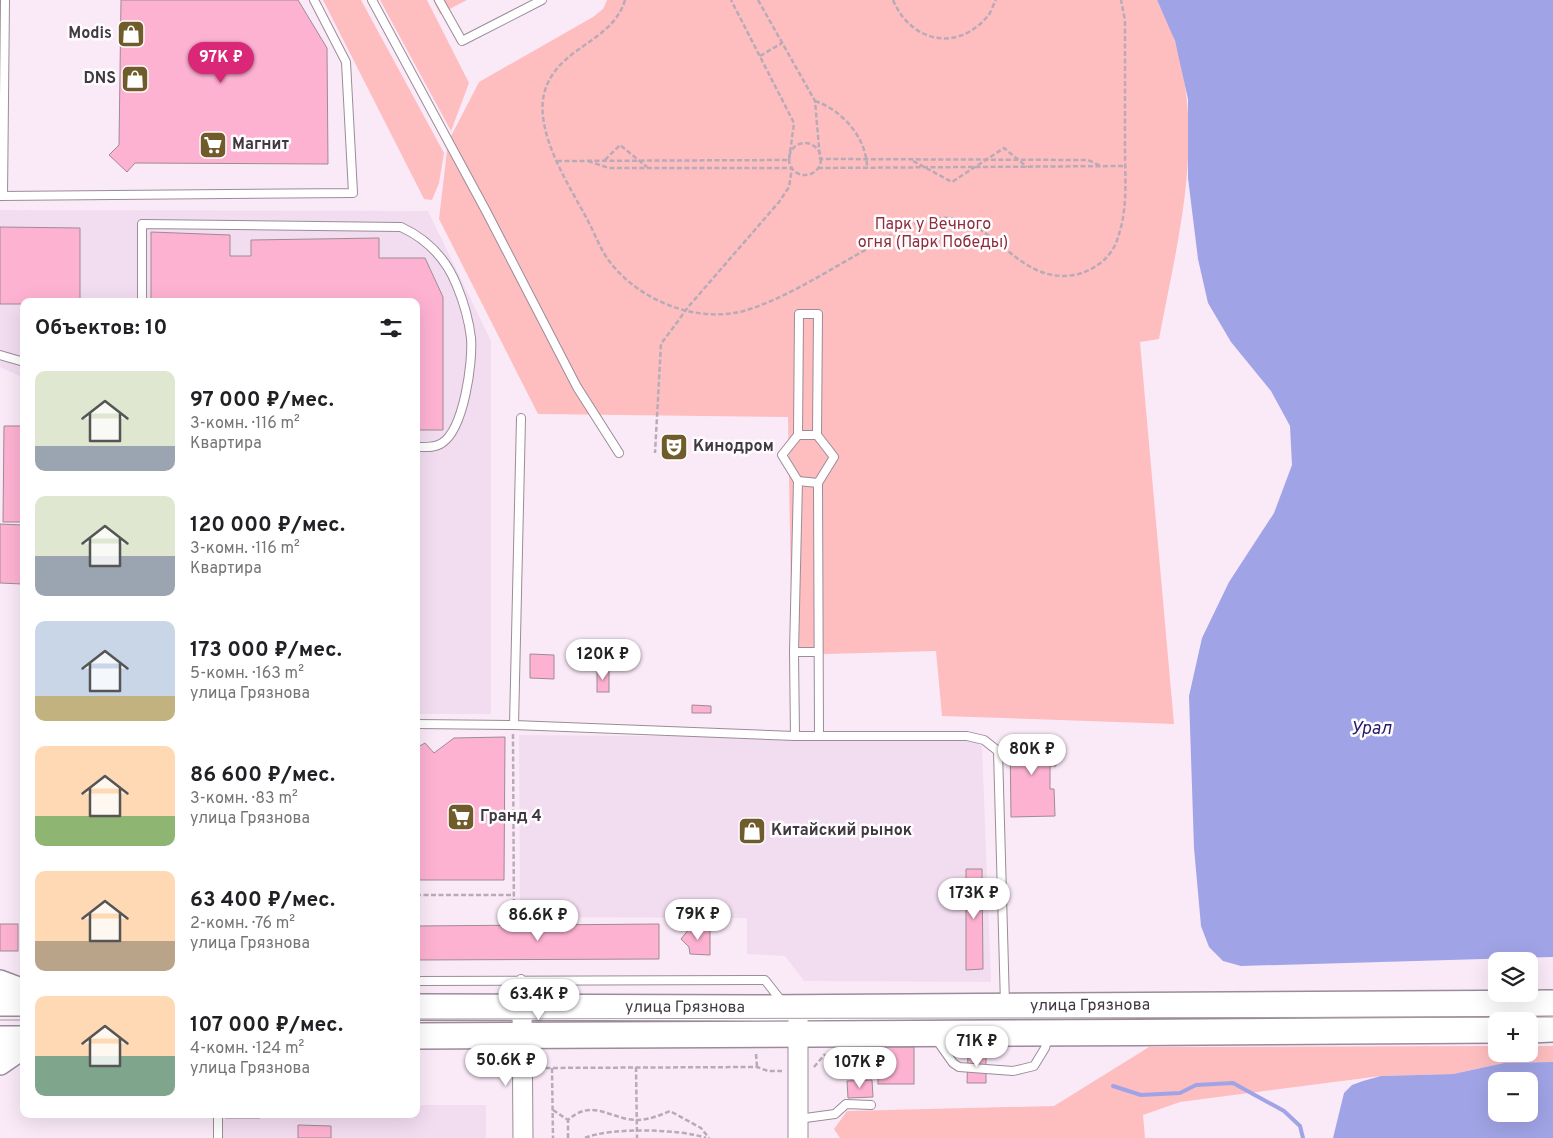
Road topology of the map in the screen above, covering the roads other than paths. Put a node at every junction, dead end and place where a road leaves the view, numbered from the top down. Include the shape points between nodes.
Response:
1 (5, 0) edge
2 (314, 0) edge
3 (372, 0) edge
4 (439, 0) edge
5 (542, 0) edge
6 (1, 196) edge
7 (142, 298) edge
8 (0, 355) edge
9 (20, 361) edge
10 (521, 418) dead end
11 (798, 435) junction
12 (817, 435) junction
13 (420, 448) edge
14 (619, 453) dead end
15 (798, 481) junction
16 (818, 483) junction
17 (794, 652) junction
18 (817, 652) junction
19 (420, 724) edge
20 (514, 725) junction
21 (795, 736) junction
22 (819, 736) junction
23 (521, 979) junction
24 (0, 981) edge
25 (420, 981) edge
26 (20, 988) edge
27 (0, 1003) edge
28 (20, 1003) edge
29 (1553, 1003) edge
30 (1005, 1006) junction
31 (420, 1007) edge
32 (522, 1007) junction
33 (792, 1007) junction
34 (1488, 1030) edge
35 (1538, 1030) edge
36 (1553, 1030) edge
37 (933, 1032) junction
38 (1048, 1032) junction
39 (420, 1036) edge
40 (522, 1036) junction
41 (798, 1036) junction
42 (0, 1039) edge
43 (20, 1039) edge
44 (20, 1052) edge
45 (0, 1064) edge
46 (871, 1105) dead end
47 (218, 1118) edge
48 (798, 1119) junction
49 (218, 1138) edge
50 (523, 1138) edge
51 (798, 1138) edge

1 - 6 lane
2 - 6 lane via 346,62 353,193
3 - 14 lane via 577,388
4 - 5 lane via 462,41
7 - 13 lane via 142,224 401,227 420,236 440,256 456,285 466,312 471,340 466,390 459,416 450,435 442,443
8 - 9 lane
10 - 20 lane
11 - 12 lane
11 - 12 lane via 799,314 818,314
11 - 15 lane via 782,455
12 - 16 lane via 834,457
15 - 16 lane
15 - 17 lane
16 - 18 lane
17 - 18 lane
17 - 21 lane
18 - 22 lane
19 - 20 lane
20 - 21 lane
21 - 22 lane
22 - 30 lane via 967,736 984,740 998,751
23 - 25 lane
23 - 32 lane
23 - 33 lane via 765,980
24 - 26 main road
27 - 28 main road
29 - 30 main road, улица Грязнова
30 - 33 main road, улица Грязнова
31 - 32 main road, улица Грязнова
32 - 33 main road, улица Грязнова
32 - 40 street
33 - 41 street
34 - 38 main road, улица Грязнова
35 - 36 main road
37 - 38 main road, улица Грязнова
37 - 38 lane via 941,1048 959,1068 998,1071 1034,1066 1045,1048
37 - 41 main road, улица Грязнова
39 - 40 main road, улица Грязнова
40 - 41 main road, улица Грязнова
40 - 50 street
41 - 48 street
42 - 43 main road
44 - 45 main road
46 - 48 lane via 846,1104 836,1114
47 - 49 lane
48 - 51 street

